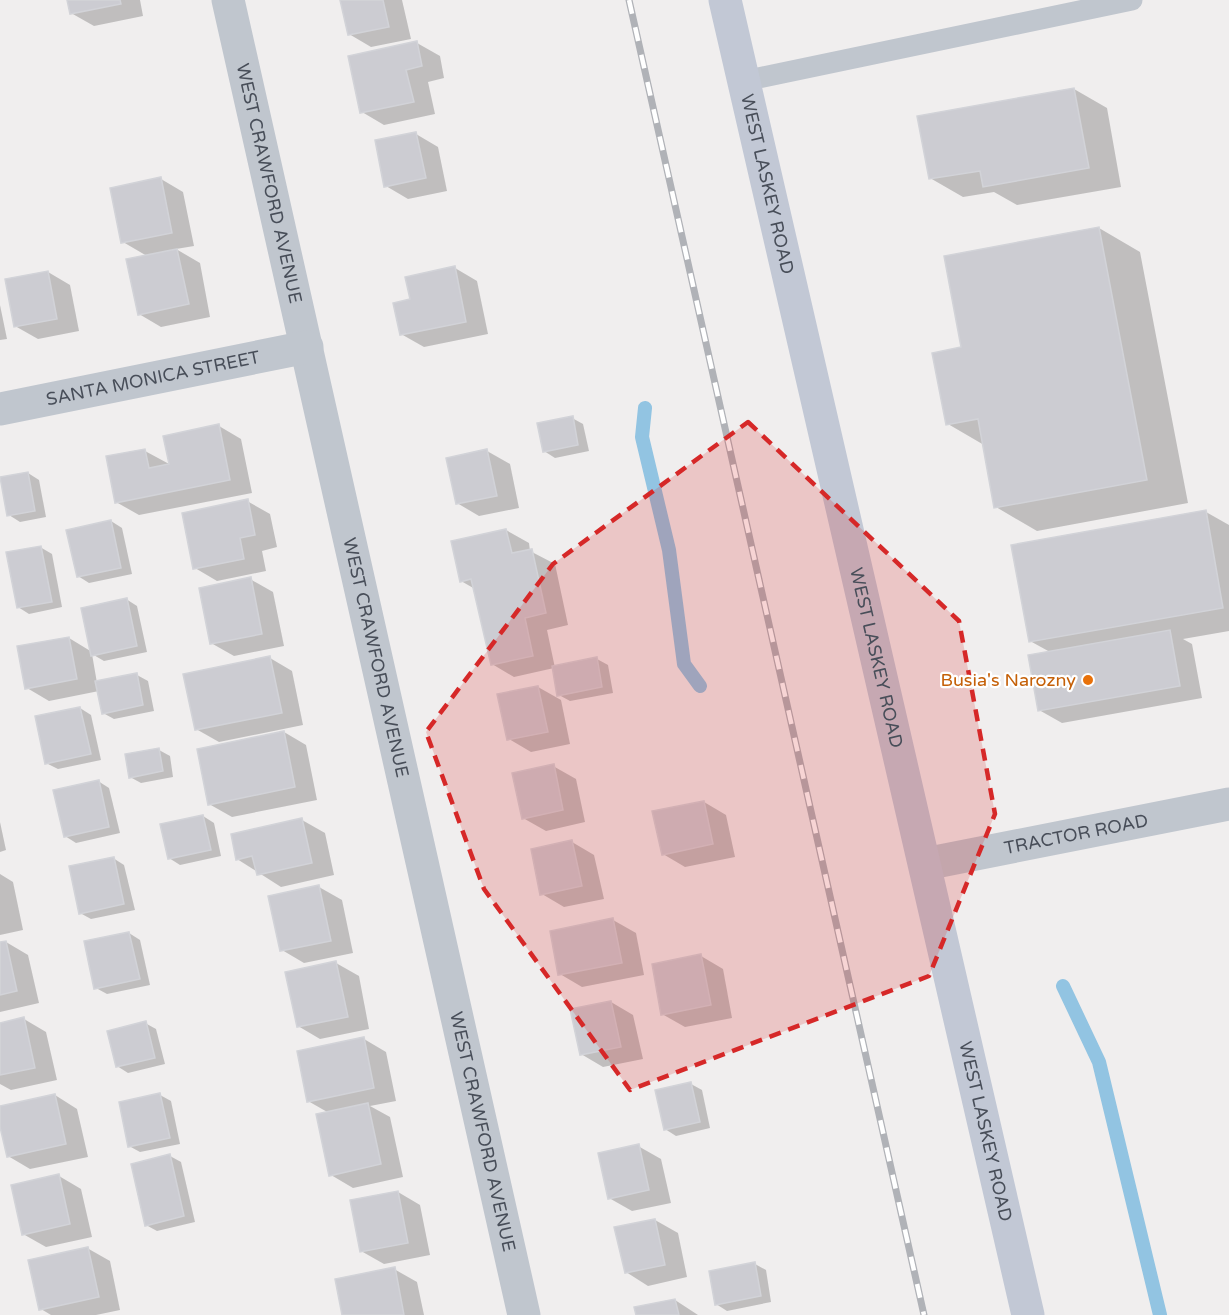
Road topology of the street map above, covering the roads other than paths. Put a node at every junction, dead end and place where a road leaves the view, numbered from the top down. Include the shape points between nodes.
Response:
1 (228, 0) edge
2 (725, 0) edge
3 (1132, 0) edge
4 (744, 81) junction
5 (307, 347) junction
6 (0, 409) edge
7 (1229, 804) edge
8 (925, 864) junction
9 (524, 1315) edge
10 (1028, 1315) edge

1 - 5 street, WEST CRAWFORD AVENUE
2 - 4 main road, WEST LASKEY ROAD
3 - 4 lane
4 - 8 main road, WEST LASKEY ROAD
5 - 6 street, SANTA MONICA STREET
5 - 9 street, WEST CRAWFORD AVENUE
7 - 8 street, TRACTOR ROAD
8 - 10 main road, WEST LASKEY ROAD

